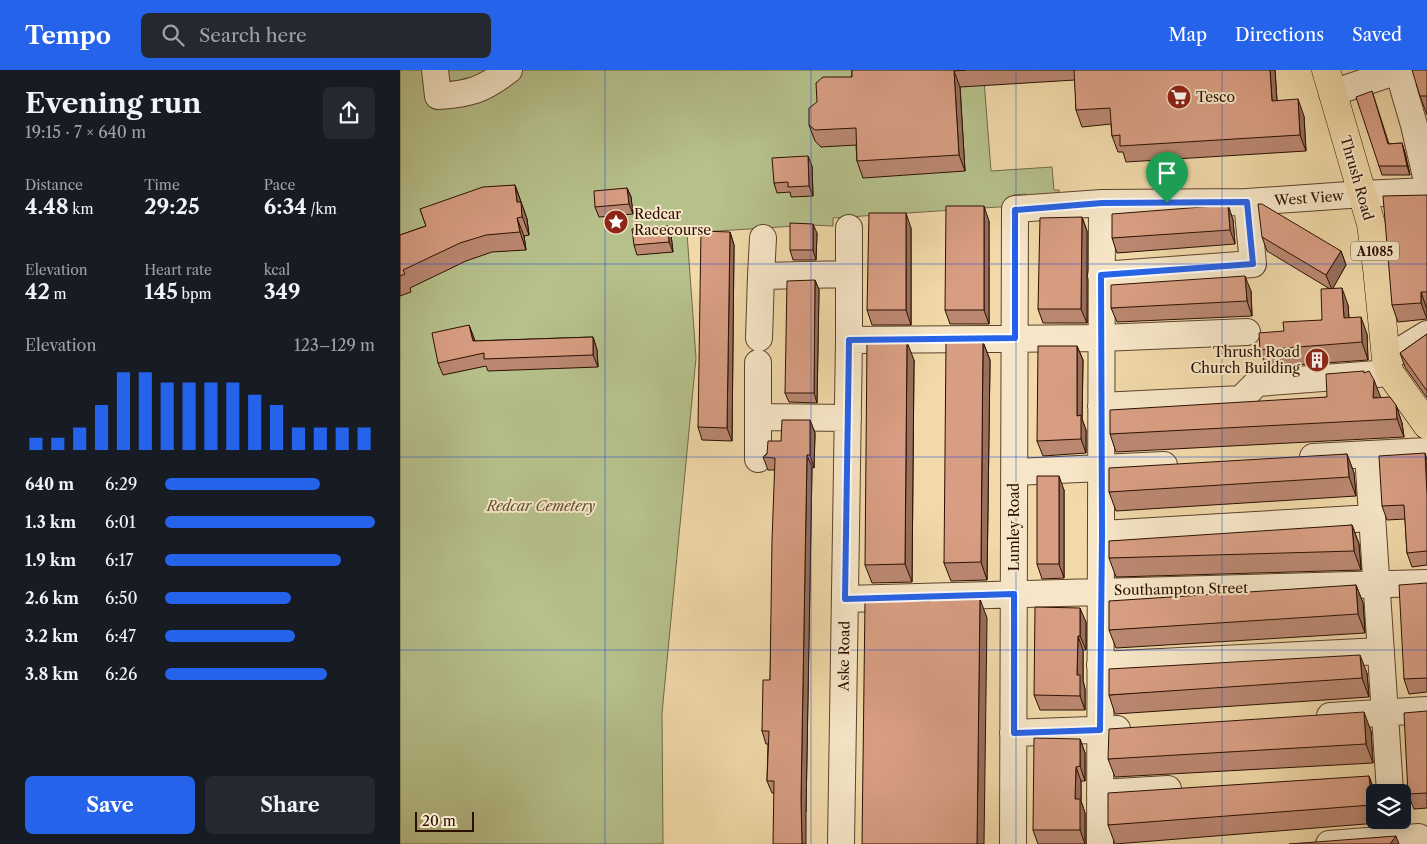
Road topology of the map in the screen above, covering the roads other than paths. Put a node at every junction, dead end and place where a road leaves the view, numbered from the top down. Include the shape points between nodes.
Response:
1 (435, 70) edge
2 (509, 70) edge
3 (1427, 70) edge
4 (1398, 71) edge
5 (1329, 81) edge
6 (1421, 125) edge
7 (1427, 181) edge
8 (1427, 191) edge
9 (1363, 194) junction
10 (1247, 202) junction
11 (1102, 203) junction
12 (1015, 210) joint
13 (849, 228) dead end
14 (763, 238) dead end
15 (849, 274) junction
16 (1101, 275) junction
17 (761, 276) junction
18 (1247, 332) dead end
19 (1427, 334) edge
20 (1015, 338) junction
21 (1101, 338) junction
22 (849, 340) junction
23 (1388, 366) junction
24 (1101, 406) junction
25 (758, 417) junction
26 (848, 418) junction
27 (1427, 425) edge
28 (1427, 451) edge
29 (1368, 454) junction
30 (1289, 458) edge
31 (758, 460) dead end
32 (1190, 464) edge
33 (1101, 468) junction
34 (1014, 472) junction
35 (1372, 518) junction
36 (1102, 534) junction
37 (1427, 583) edge
38 (1376, 585) junction
39 (1100, 591) junction
40 (1014, 594) junction
41 (845, 599) junction
42 (1381, 651) junction
43 (1100, 665) junction
44 (1427, 710) edge
45 (1385, 713) junction
46 (1306, 718) edge
47 (1139, 728) edge
48 (1100, 730) junction
49 (1014, 733) junction
50 (1382, 783) edge
51 (1189, 788) edge
52 (1100, 793) junction
53 (1392, 830) edge
54 (841, 844) edge
55 (1013, 844) edge
56 (1100, 844) edge
57 (1329, 844) edge
58 (1427, 844) edge

1 - 2 street via 438,96 476,91
3 - 4 street
4 - 5 street
4 - 6 street
5 - 9 main road, Thrush Road / A1085
6 - 7 street
8 - 9 street, West View
9 - 10 street, West View
9 - 23 main road, Thrush Road / A1085 via 1371,224
10 - 11 street, West View
10 - 16 street via 1253,264
11 - 12 street, West View
11 - 16 street
12 - 20 street, Lumley Road
13 - 15 street, Aske Road
14 - 17 street
15 - 17 street
15 - 22 street, Aske Road
16 - 21 street
17 - 25 street
18 - 21 street
19 - 23 street
20 - 21 street
20 - 22 street
20 - 34 street, Lumley Road
21 - 24 street
22 - 26 street, Aske Road
23 - 24 street via 1257,383 1241,399
23 - 27 main road, Thrush Road / A1085
24 - 33 street
25 - 26 street
25 - 31 street
26 - 41 street, Aske Road
28 - 29 street
29 - 30 street
29 - 35 street
32 - 33 street
33 - 34 street
33 - 36 street
34 - 40 street, Lumley Road
35 - 36 street
35 - 38 street
36 - 39 street
37 - 38 street, Southampton Street
38 - 39 street, Southampton Street
38 - 42 street
39 - 40 street, Southampton Street
39 - 43 street
40 - 41 street, Southampton Street
40 - 49 street, Lumley Road
41 - 54 street, Aske Road
42 - 43 street
42 - 45 street
43 - 48 street
44 - 45 street
45 - 46 street
45 - 50 street
47 - 48 street
48 - 49 street
48 - 52 street
49 - 55 street, Lumley Road
51 - 52 street
52 - 56 street
53 - 57 street
53 - 58 street via 1419,837

